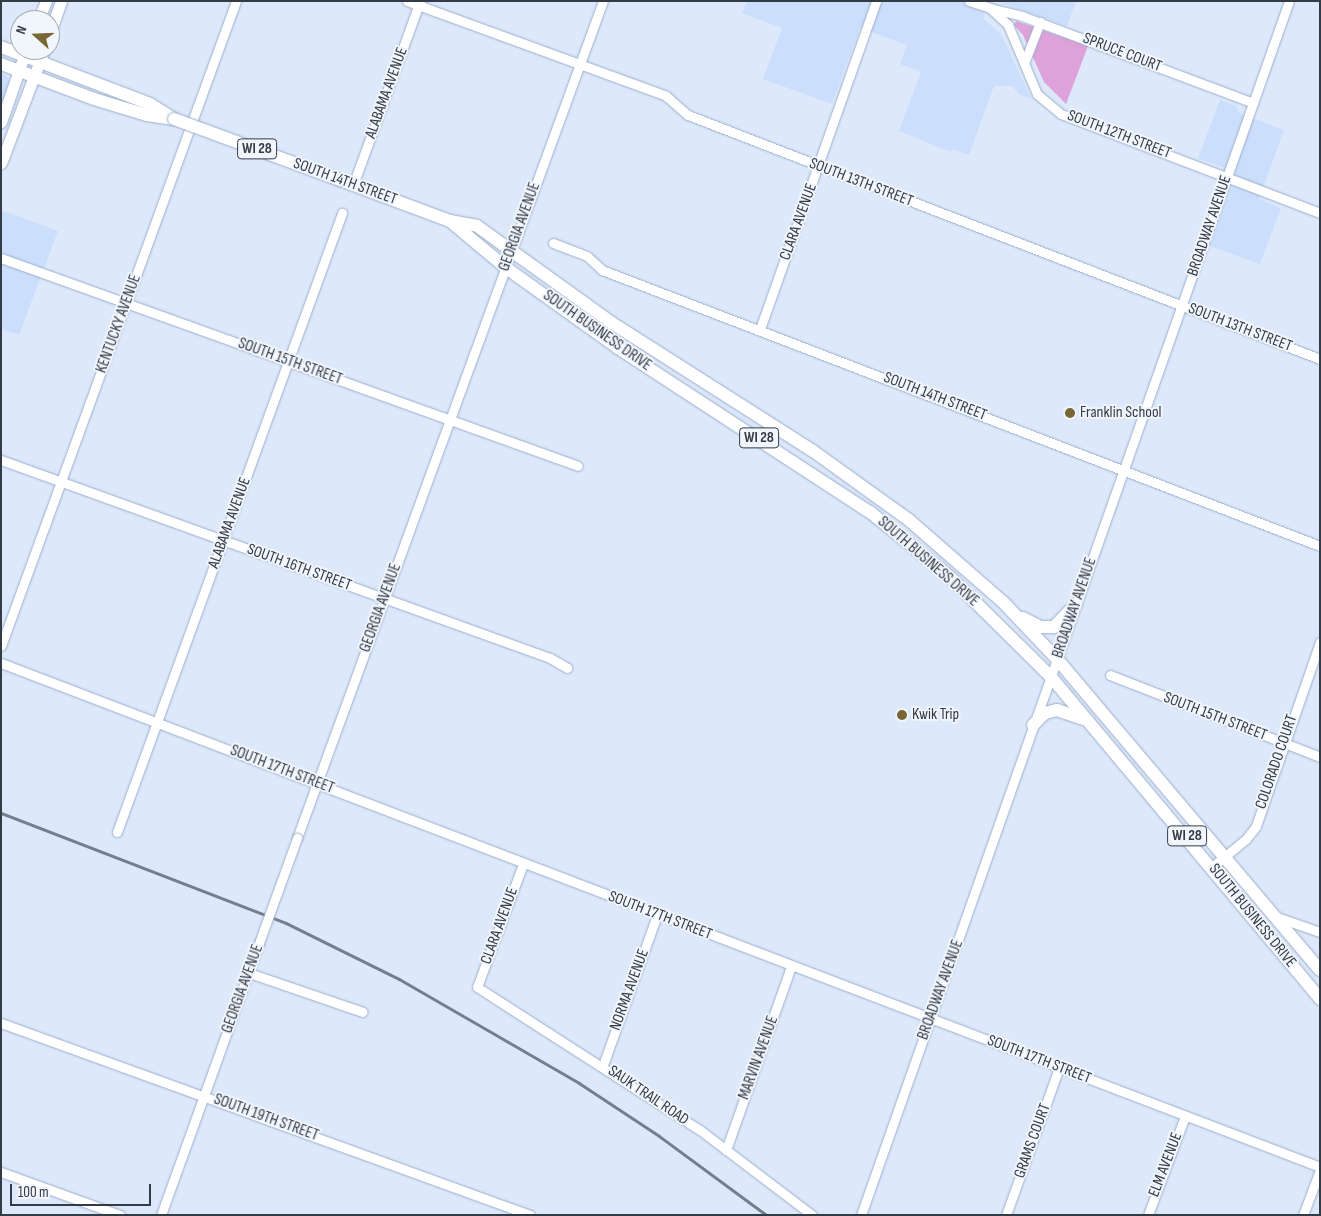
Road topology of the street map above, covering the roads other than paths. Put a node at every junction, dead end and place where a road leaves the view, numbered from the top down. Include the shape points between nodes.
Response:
1 (236, 1) edge
2 (407, 1) edge
3 (603, 1) edge
4 (876, 1) edge
5 (969, 1) edge
6 (1289, 1) edge
7 (419, 3) edge
8 (990, 8) junction
9 (1040, 22) junction
10 (23, 60) edge
11 (40, 60) edge
12 (47, 60) edge
13 (1025, 61) junction
14 (1, 64) edge
15 (580, 64) junction
16 (19, 71) junction
17 (34, 76) junction
18 (1253, 103) junction
19 (174, 119) junction
20 (1, 122) edge
21 (1, 163) edge
22 (818, 166) junction
23 (1227, 176) junction
24 (353, 185) junction
25 (342, 213) dead end
26 (1320, 213) edge
27 (450, 222) junction
28 (553, 243) dead end
29 (512, 250) junction
30 (1, 258) edge
31 (505, 267) junction
32 (126, 303) junction
33 (1182, 306) junction
34 (760, 329) junction
35 (1320, 359) edge
36 (288, 362) junction
37 (449, 420) junction
38 (1, 460) edge
39 (578, 466) dead end
40 (1124, 470) junction
41 (61, 482) junction
42 (223, 540) junction
43 (1320, 546) edge
44 (385, 598) junction
45 (1076, 604) junction
46 (1012, 611) junction
47 (1320, 642) edge
48 (1, 646) edge
49 (1057, 659) junction
50 (1, 663) edge
51 (567, 668) dead end
52 (1110, 675) dead end
53 (1051, 677) junction
54 (157, 722) junction
55 (1091, 724) junction
56 (1034, 726) junction
57 (1284, 744) junction
58 (1320, 757) edge
59 (317, 783) junction
60 (117, 832) dead end
61 (1225, 856) junction
62 (523, 864) junction
63 (1212, 867) junction
64 (657, 915) junction
65 (1277, 917) junction
66 (1320, 932) edge
67 (791, 966) junction
68 (1319, 966) edge
69 (249, 972) junction
70 (477, 987) joint
71 (1320, 999) edge
72 (363, 1012) dead end
73 (931, 1018) junction
74 (1, 1023) edge
75 (602, 1066) junction
76 (1059, 1068) junction
77 (204, 1096) junction
78 (1185, 1116) junction
79 (726, 1150) junction
80 (1320, 1168) edge
81 (1, 1172) edge
82 (120, 1215) edge
83 (161, 1215) edge
84 (530, 1215) edge
85 (812, 1215) edge
86 (861, 1215) edge
87 (1006, 1215) edge
88 (1148, 1215) edge
89 (1303, 1215) edge

1 - 32 street, KENTUCKY AVENUE
2 - 7 street, SOUTH 13TH STREET
3 - 15 street, GEORGIA AVENUE
4 - 22 street, CLARA AVENUE
5 - 8 street, SOUTH 12TH STREET
6 - 18 street, BROADWAY AVENUE
7 - 15 street, SOUTH 13TH STREET
7 - 24 street, ALABAMA AVENUE
8 - 9 street, SPRUCE COURT
8 - 13 street, SOUTH 12TH STREET via 1008,25
9 - 13 street
9 - 18 street, SPRUCE COURT
10 - 16 main road
11 - 17 main road
12 - 19 main road, SOUTH 14TH STREET / WI 28 via 61,70 150,104
13 - 23 street, SOUTH 12TH STREET via 1037,94 1061,114
14 - 16 main road, SOUTH 14TH STREET / WI 28
15 - 22 street, SOUTH 13TH STREET via 666,96 688,115
15 - 29 street, GEORGIA AVENUE
16 - 17 main road, SOUTH 14TH STREET / WI 28
16 - 20 main road
17 - 19 main road, SOUTH 14TH STREET / WI 28 via 147,115
17 - 21 main road
18 - 23 street, BROADWAY AVENUE
19 - 24 main road, SOUTH 14TH STREET / WI 28, bridge
22 - 33 street, SOUTH 13TH STREET
22 - 34 street, CLARA AVENUE
23 - 26 street, SOUTH 12TH STREET
23 - 33 street, BROADWAY AVENUE
24 - 27 main road, SOUTH 14TH STREET / WI 28
25 - 36 street, ALABAMA AVENUE
27 - 29 main road, SOUTH 14TH STREET / WI 28 via 473,224
27 - 31 main road, SOUTH BUSINESS DRIVE / WI 28
28 - 34 street, SOUTH 14TH STREET via 590,258 602,270
29 - 31 street, GEORGIA AVENUE
29 - 46 main road, SOUTH BUSINESS DRIVE / WI 28 via 612,323 855,480 909,520
30 - 32 street, SOUTH 15TH STREET
31 - 37 street, GEORGIA AVENUE
31 - 53 main road, SOUTH BUSINESS DRIVE / WI 28 via 618,348 870,512 951,578
32 - 36 street, SOUTH 15TH STREET
32 - 41 street, KENTUCKY AVENUE
33 - 35 street, SOUTH 13TH STREET
33 - 40 street, BROADWAY AVENUE
34 - 40 street, SOUTH 14TH STREET
36 - 37 street, SOUTH 15TH STREET
36 - 42 street, ALABAMA AVENUE
37 - 39 street, SOUTH 15TH STREET
37 - 44 street, GEORGIA AVENUE
38 - 41 street, SOUTH 16TH STREET
40 - 43 street, SOUTH 14TH STREET
40 - 45 street, BROADWAY AVENUE
41 - 42 street, SOUTH 16TH STREET
41 - 48 street, KENTUCKY AVENUE
42 - 44 street, SOUTH 16TH STREET
42 - 54 street, ALABAMA AVENUE
44 - 51 street, SOUTH 16TH STREET via 550,658
44 - 59 street, GEORGIA AVENUE
45 - 46 main road via 1060,624 1047,628
45 - 49 street, BROADWAY AVENUE
46 - 49 main road, SOUTH BUSINESS DRIVE / WI 28
47 - 57 street, COLORADO COURT
49 - 53 street, BROADWAY AVENUE
49 - 61 main road, SOUTH BUSINESS DRIVE / WI 28
50 - 54 street, SOUTH 17TH STREET
52 - 57 street, SOUTH 15TH STREET
53 - 55 main road, SOUTH BUSINESS DRIVE / WI 28
53 - 56 street, BROADWAY AVENUE
54 - 59 street, SOUTH 17TH STREET
54 - 60 street, ALABAMA AVENUE
55 - 56 main road via 1072,713 1057,710 1045,713
55 - 63 main road, SOUTH BUSINESS DRIVE / WI 28
56 - 73 street, BROADWAY AVENUE
57 - 58 street, SOUTH 15TH STREET
57 - 61 street, COLORADO COURT via 1256,826
59 - 62 street, SOUTH 17TH STREET
59 - 69 street, GEORGIA AVENUE, bridge
61 - 63 street, COLORADO COURT
61 - 65 main road, SOUTH BUSINESS DRIVE / WI 28
62 - 64 street, SOUTH 17TH STREET
62 - 70 street, CLARA AVENUE
63 - 71 main road, SOUTH BUSINESS DRIVE / WI 28
64 - 67 street, SOUTH 17TH STREET
64 - 75 street, NORMA AVENUE
65 - 66 street
65 - 68 main road, SOUTH BUSINESS DRIVE / WI 28
67 - 73 street, SOUTH 17TH STREET
67 - 79 street, MARVIN AVENUE
69 - 72 street
69 - 77 street, GEORGIA AVENUE
70 - 75 street, SAUK TRAIL ROAD
73 - 76 street, SOUTH 17TH STREET
73 - 86 street, BROADWAY AVENUE
74 - 77 street, SOUTH 19TH STREET
75 - 79 street, SAUK TRAIL ROAD
76 - 78 street, SOUTH 17TH STREET
76 - 87 street, GRAMS COURT
77 - 83 street, GEORGIA AVENUE
77 - 84 street, SOUTH 19TH STREET
78 - 80 street, SOUTH 17TH STREET
78 - 88 street, ELM AVENUE
79 - 85 street, SAUK TRAIL ROAD
80 - 89 street
81 - 82 street

